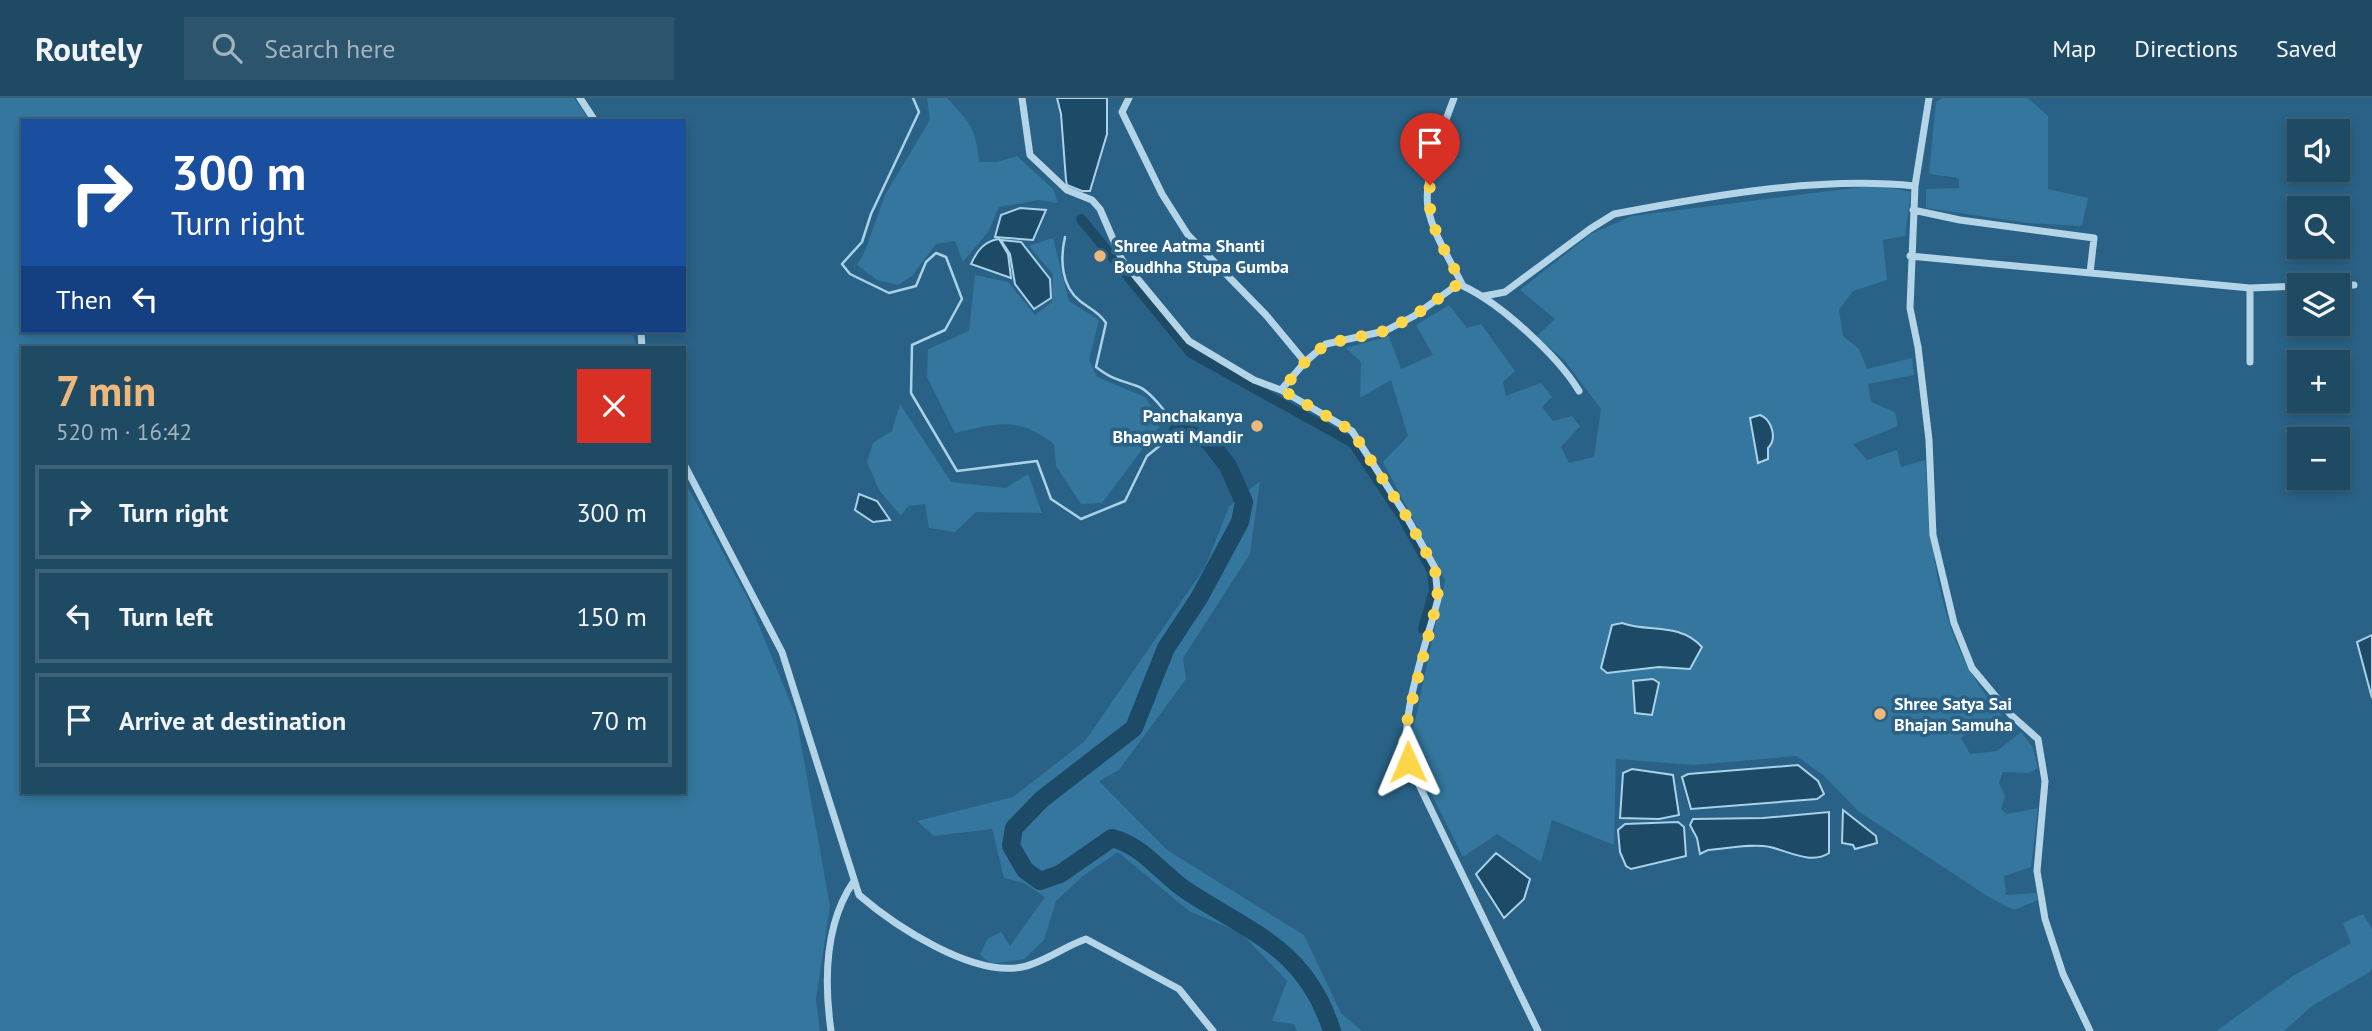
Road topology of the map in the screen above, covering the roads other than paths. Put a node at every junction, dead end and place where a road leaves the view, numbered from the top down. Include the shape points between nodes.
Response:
1 (579, 98) edge
2 (1022, 98) edge
3 (1129, 98) edge
4 (1454, 98) edge
5 (1929, 98) edge
6 (594, 119) edge
7 (1915, 186) junction
8 (1913, 210) junction
9 (1910, 256) junction
10 (2090, 273) junction
11 (1461, 282) junction
12 (2350, 285) edge
13 (2354, 285) dead end
14 (2287, 287) edge
15 (2250, 288) junction
16 (1484, 296) junction
17 (1305, 362) junction
18 (2250, 362) dead end
19 (1282, 390) junction
20 (1579, 391) dead end
21 (686, 468) edge
22 (854, 881) junction
23 (831, 1031) edge
24 (1213, 1031) edge
25 (1538, 1031) edge
26 (2090, 1031) edge

1 - 6 street
2 - 19 street via 1030,155 1067,190 1092,200 1100,209 1122,260 1189,341 1254,380
3 - 17 street via 1122,112 1188,236 1266,314
4 - 11 street via 1433,164 1427,205
5 - 7 street
7 - 8 street
7 - 16 street via 1874,182 1826,185 1614,214 1505,292
8 - 9 street
8 - 10 street via 2094,238
9 - 10 street
9 - 26 street via 1910,308 1929,440 1933,535 1942,581 1972,668 2038,739 2045,781 2037,871 2045,919 2063,974
10 - 15 street
11 - 16 street
11 - 17 street via 1385,331 1326,344
12 - 13 street
14 - 15 street
15 - 18 street
16 - 20 street via 1567,370
17 - 19 street
19 - 25 street via 1352,431 1435,569 1438,598 1408,717 1404,744 1408,762
21 - 22 street via 782,652
22 - 23 street via 843,897 826,964
22 - 24 street via 859,895 888,920 993,968 1023,967 1086,939 1179,989

